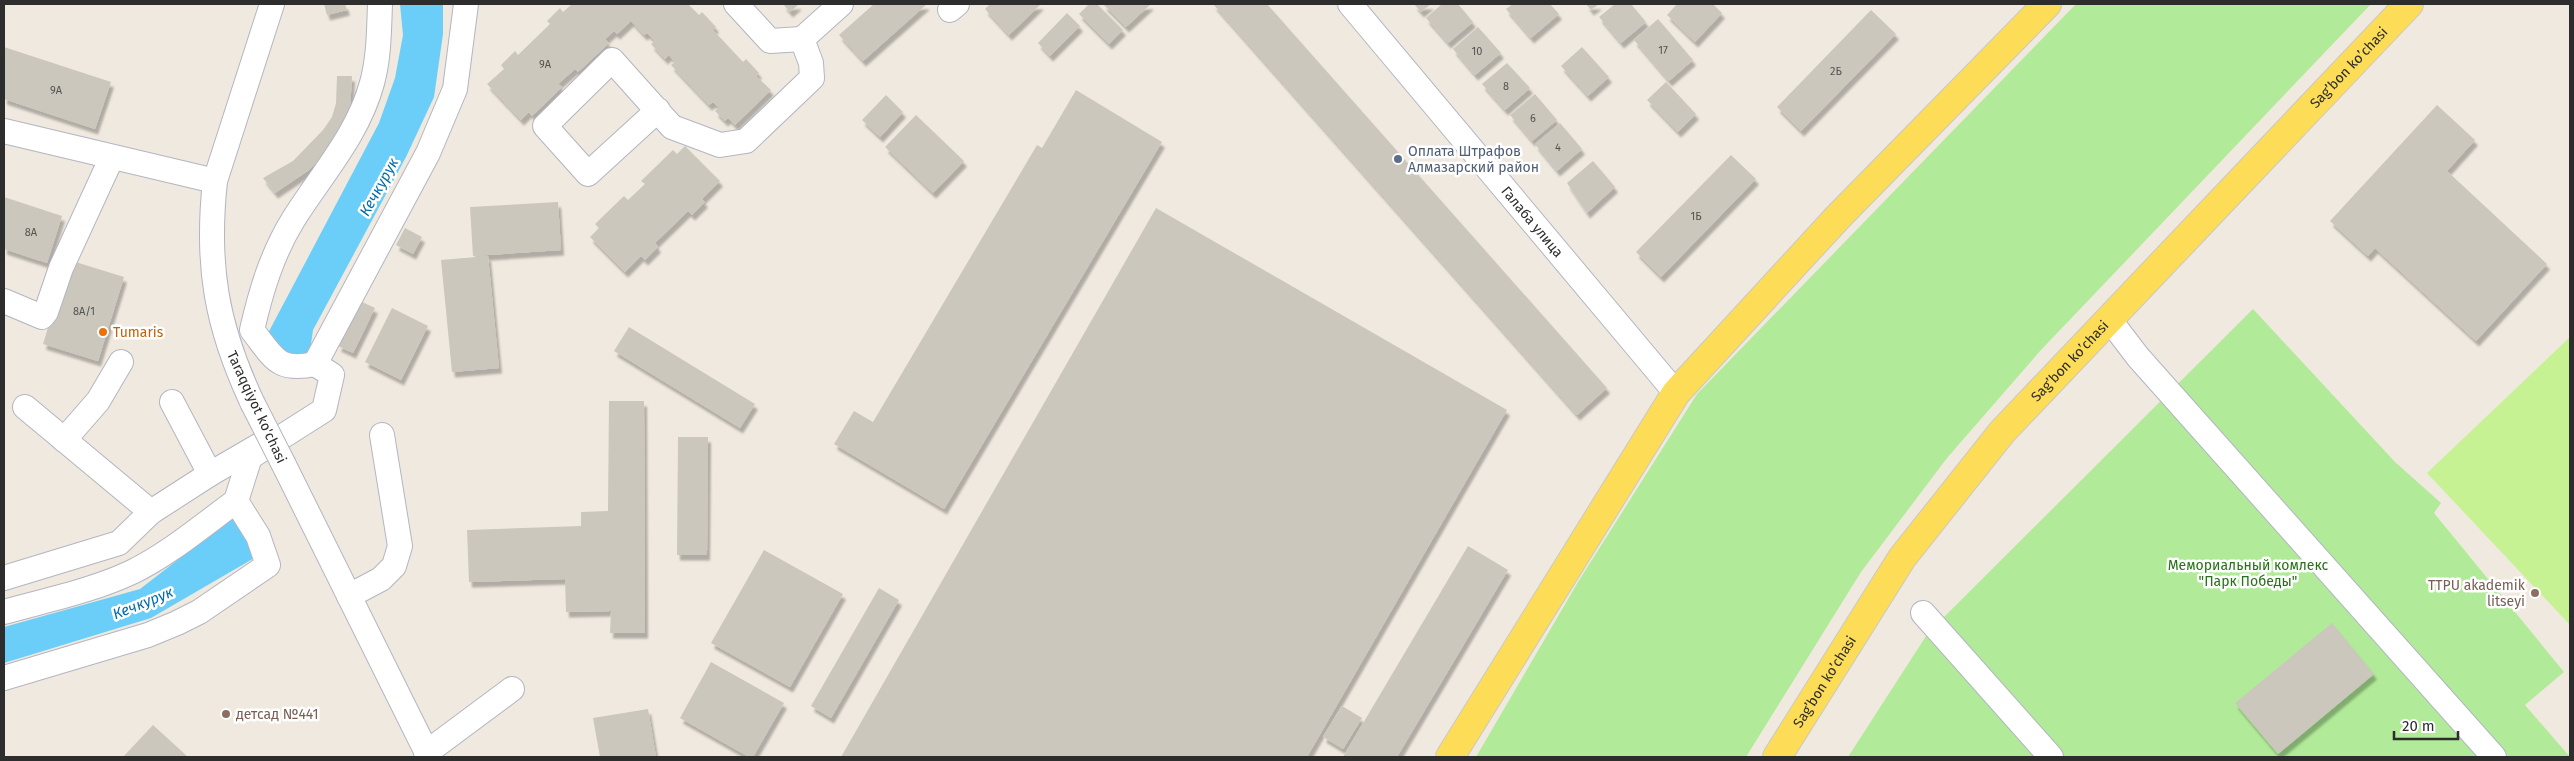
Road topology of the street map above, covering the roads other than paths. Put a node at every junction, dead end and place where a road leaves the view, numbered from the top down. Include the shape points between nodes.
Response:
1 (272, 4) edge
2 (380, 4) edge
3 (466, 4) edge
4 (736, 4) edge
5 (841, 4) edge
6 (1350, 4) edge
7 (2047, 4) edge
8 (2409, 4) edge
9 (802, 39) junction
10 (658, 110) junction
11 (4, 131) edge
12 (112, 157) junction
13 (215, 181) junction
14 (4, 301) edge
15 (2109, 319) junction
16 (121, 362) dead end
17 (316, 364) junction
18 (1676, 393) junction
19 (172, 402) dead end
20 (25, 407) dead end
21 (382, 435) dead end
22 (64, 440) junction
23 (271, 440) junction
24 (210, 474) junction
25 (236, 501) junction
26 (151, 512) junction
27 (4, 578) edge
28 (349, 596) junction
29 (4, 612) edge
30 (1923, 613) dead end
31 (4, 678) edge
32 (512, 689) dead end
33 (427, 755) edge
34 (1450, 757) edge
35 (1777, 757) edge
36 (2051, 757) edge
37 (2494, 757) edge

1 - 13 street, Taraqqiyot ko'chasi
2 - 17 street via 372,83 357,122 293,221 275,256 261,289 252,330 277,362 296,368
3 - 17 street via 452,97 428,153
4 - 9 street via 770,41
5 - 9 street
6 - 18 street, Галаба улица
7 - 18 main road via 1838,218
8 - 15 main road, Sag’bon ko’chasi
9 - 10 street via 811,63 812,78 746,142 720,145 672,126
10 - 10 street via 612,60 545,126 588,174
11 - 12 street
12 - 13 street
12 - 14 street via 61,268 46,312 42,317
13 - 23 street, Taraqqiyot ko'chasi, bridge via 212,239 217,303 225,337
15 - 35 main road, Sag’bon ko’chasi via 2002,432 1902,558
15 - 37 street via 2144,363
16 - 22 street via 98,401
17 - 25 street via 332,375 324,410 250,457
18 - 34 main road
19 - 24 street
20 - 22 street
21 - 28 street via 400,546 394,566 381,579
22 - 26 street
23 - 24 street
23 - 28 street, Taraqqiyot ko'chasi, bridge
24 - 26 street
25 - 29 street via 132,572
25 - 31 street via 258,536 268,566 178,623
26 - 27 street via 119,543
28 - 33 street, Taraqqiyot ko'chasi
30 - 36 street
32 - 33 street

